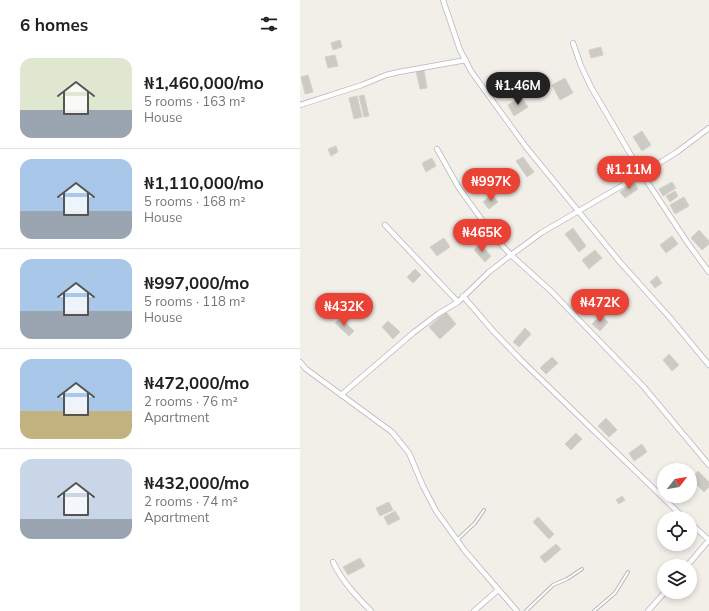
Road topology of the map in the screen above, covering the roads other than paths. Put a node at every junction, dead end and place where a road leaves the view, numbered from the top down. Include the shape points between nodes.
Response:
1 (443, 0) edge
2 (573, 43) dead end
3 (466, 60) junction
4 (300, 105) edge
5 (709, 128) edge
6 (437, 149) dead end
7 (642, 174) junction
8 (579, 210) junction
9 (385, 225) dead end
10 (511, 255) junction
11 (709, 272) edge
12 (463, 296) junction
13 (458, 302) junction
14 (300, 362) edge
15 (709, 365) edge
16 (341, 395) junction
17 (709, 465) edge
18 (484, 510) dead end
19 (677, 511) edge
20 (697, 529) edge
21 (457, 540) junction
22 (709, 540) edge
23 (693, 559) edge
24 (332, 562) dead end
25 (582, 569) dead end
26 (628, 572) dead end
27 (498, 590) junction
28 (659, 599) edge
29 (371, 611) edge
30 (474, 611) edge
31 (517, 611) edge
32 (526, 611) edge
33 (594, 611) edge
34 (648, 611) edge

1 - 3 street
2 - 7 street via 591,87
3 - 4 street via 386,75
3 - 8 street via 494,104
5 - 7 street
6 - 10 street via 478,216
7 - 8 street
7 - 11 street
8 - 10 street
8 - 15 street via 619,261
9 - 13 street
10 - 12 street
10 - 17 street via 551,291 643,386
12 - 13 street
12 - 19 street via 522,361
13 - 16 street via 413,333
14 - 16 street
16 - 21 street via 401,442 409,453 433,506
18 - 21 lane via 475,523
20 - 22 street
21 - 27 street
22 - 23 street
24 - 29 street via 350,589
25 - 32 lane via 553,585
26 - 33 lane via 615,593
27 - 30 street
27 - 31 street
28 - 34 street

